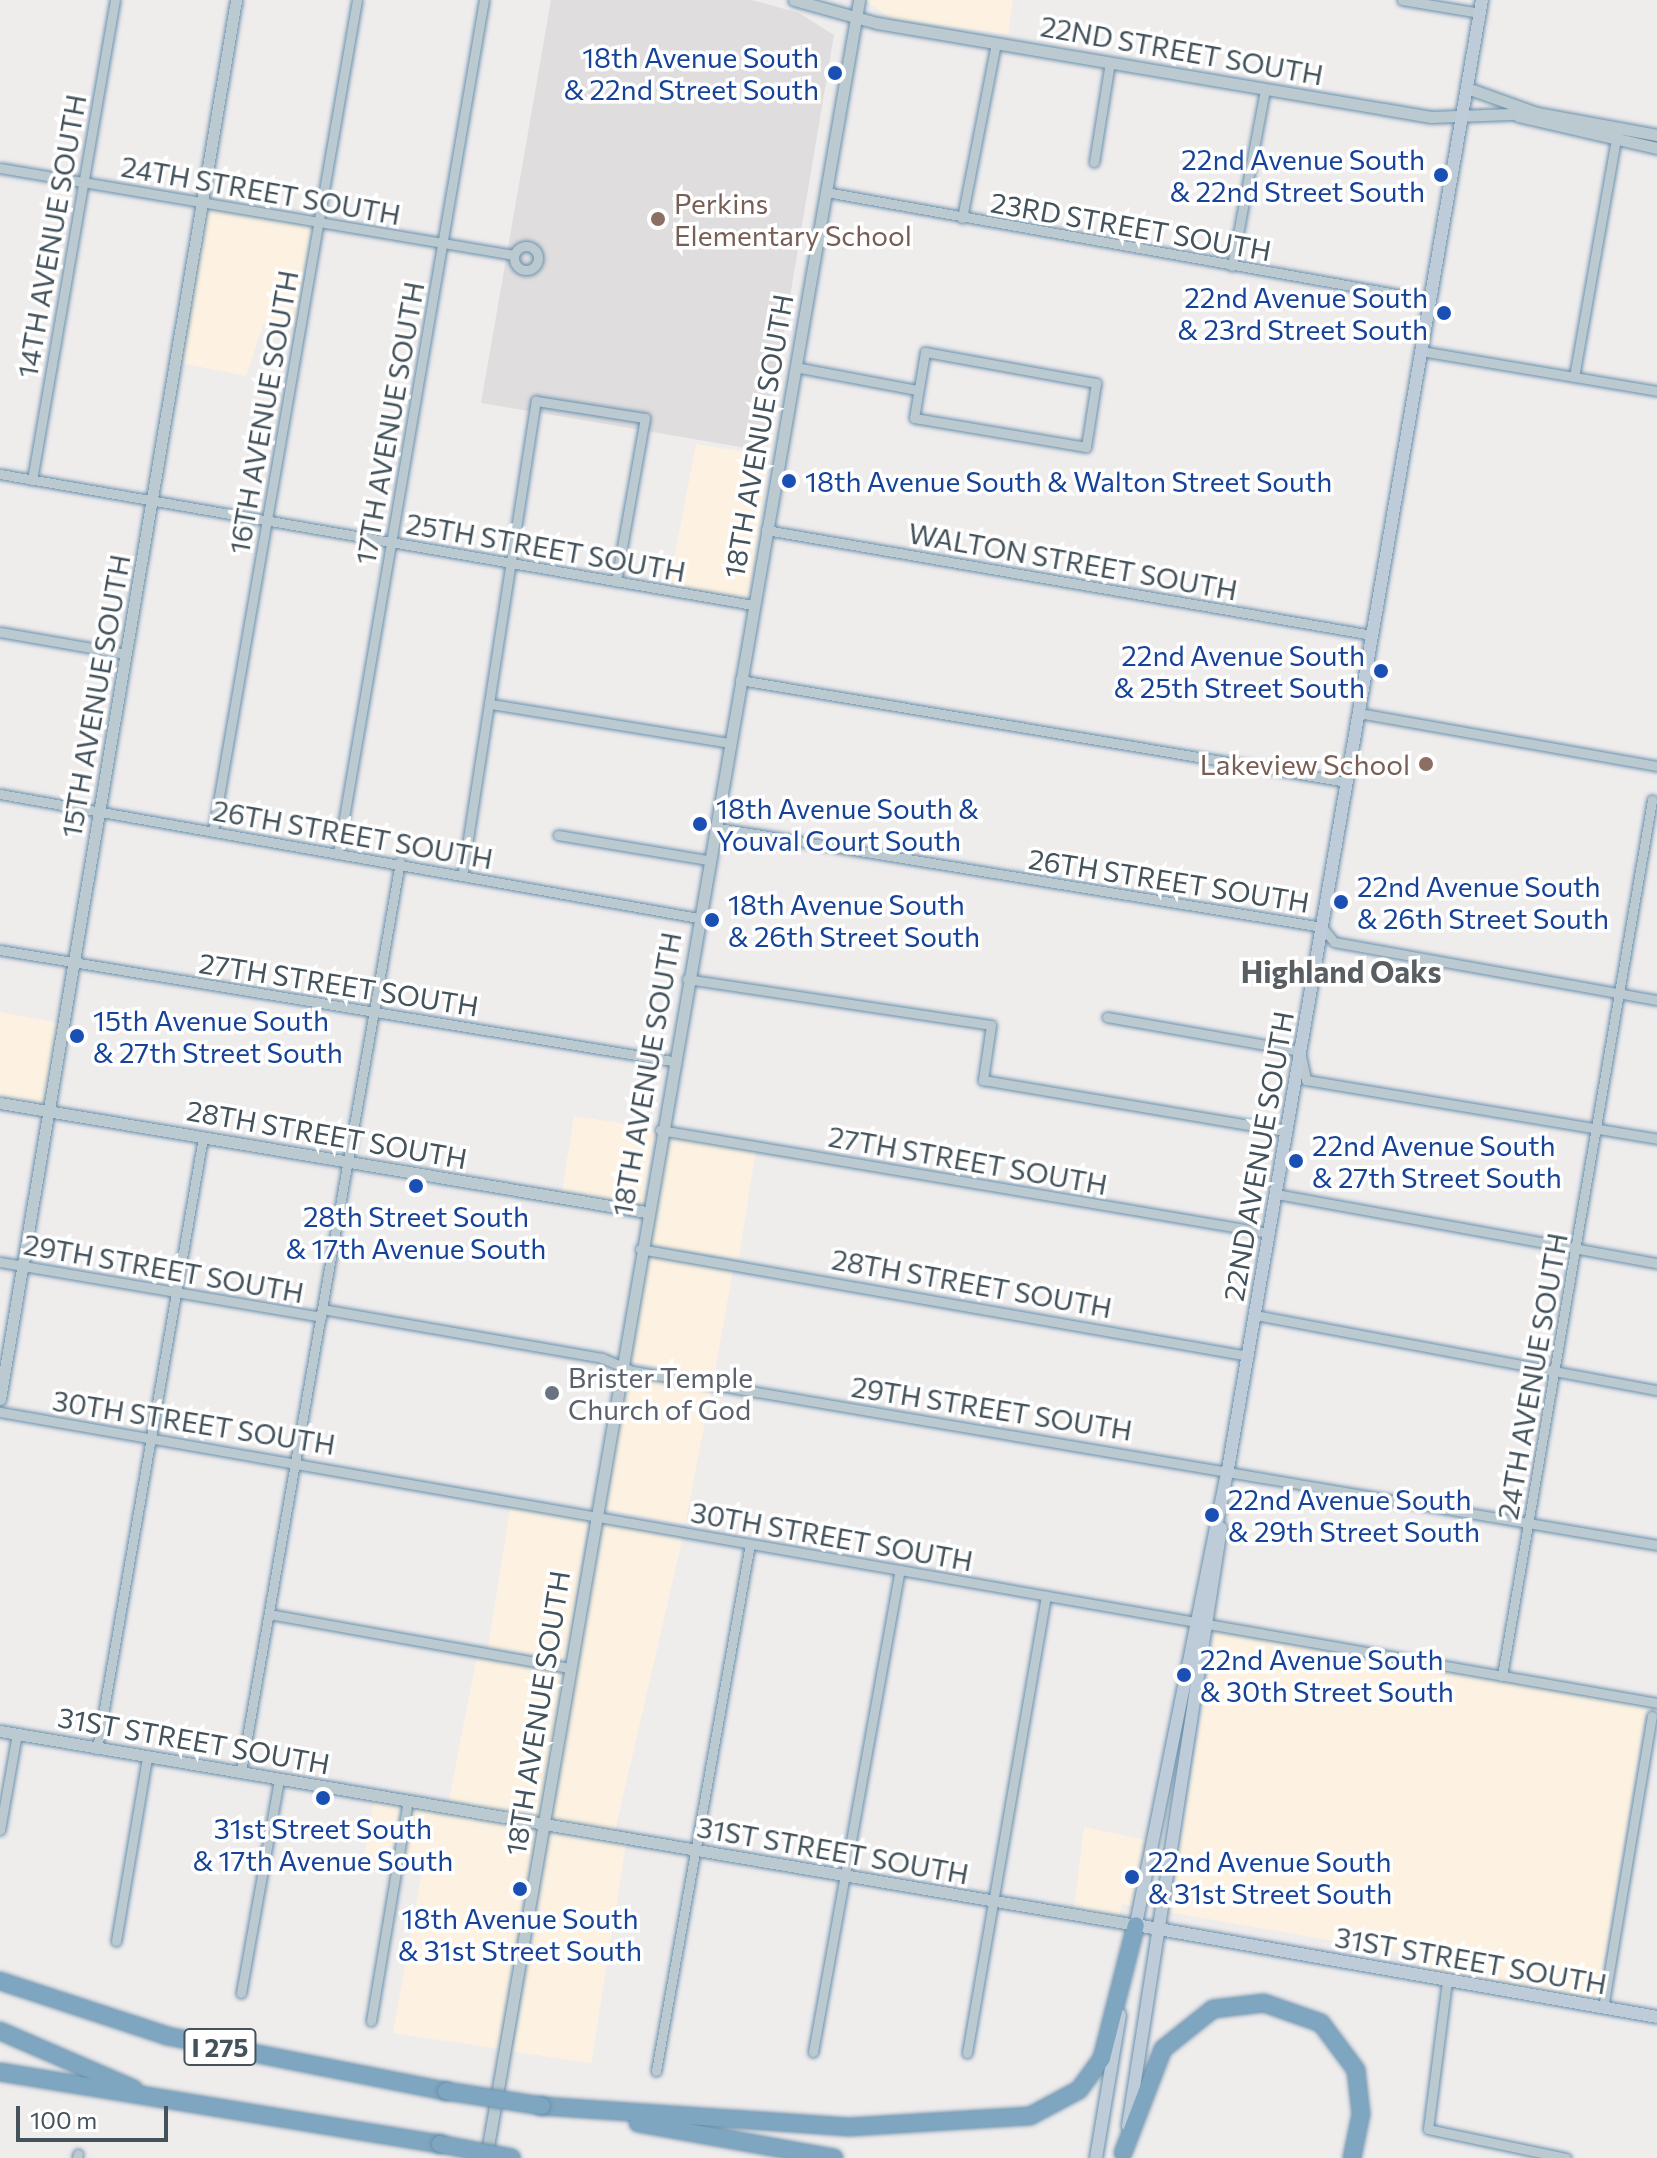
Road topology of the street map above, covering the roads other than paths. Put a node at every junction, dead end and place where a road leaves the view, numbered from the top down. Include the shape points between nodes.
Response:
1 (115, 0) edge
2 (236, 0) edge
3 (357, 0) edge
4 (484, 0) edge
5 (794, 0) edge
6 (859, 0) edge
7 (1402, 0) edge
8 (1481, 6) edge
9 (856, 16) junction
10 (996, 43) junction
11 (1110, 62) junction
12 (1467, 88) junction
13 (1265, 89) junction
14 (1537, 113) junction
15 (1517, 115) junction
16 (1462, 116) junction
17 (1617, 134) junction
18 (1657, 135) edge
19 (1657, 148) edge
20 (1094, 162) dead end
21 (0, 168) edge
22 (82, 182) junction
23 (826, 192) junction
24 (202, 203) junction
25 (962, 218) junction
26 (318, 222) junction
27 (442, 243) junction
28 (514, 255) dead end
29 (1232, 266) junction
30 (1430, 300) junction
31 (1421, 351) junction
32 (795, 367) junction
33 (1574, 377) junction
34 (917, 390) junction
35 (1657, 391) edge
36 (0, 474) edge
37 (32, 480) junction
38 (152, 501) junction
39 (267, 520) junction
40 (766, 530) junction
41 (391, 542) junction
42 (510, 563) junction
43 (616, 581) junction
44 (753, 605) junction
45 (0, 632) edge
46 (1372, 635) junction
47 (126, 654) junction
48 (740, 680) junction
49 (491, 704) junction
50 (1359, 713) junction
51 (729, 743) junction
52 (1657, 766) edge
53 (1347, 782) junction
54 (0, 794) edge
55 (1652, 800) dead end
56 (100, 811) junction
57 (713, 827) junction
58 (213, 831) junction
59 (558, 835) dead end
60 (338, 853) junction
61 (708, 860) junction
62 (400, 862) junction
63 (463, 871) junction
64 (698, 918) junction
65 (1322, 927) junction
66 (0, 950) edge
67 (74, 962) junction
68 (687, 979) junction
69 (1620, 993) junction
70 (1657, 1000) edge
71 (374, 1012) junction
72 (1107, 1017) dead end
73 (1300, 1051) junction
74 (672, 1061) junction
75 (0, 1103) edge
76 (49, 1112) junction
77 (1596, 1129) junction
78 (660, 1130) junction
79 (1286, 1131) junction
80 (203, 1137) junction
81 (1657, 1139) edge
82 (348, 1162) junction
83 (1276, 1194) junction
84 (646, 1212) junction
85 (1269, 1233) junction
86 (640, 1249) junction
87 (1576, 1249) junction
88 (0, 1262) edge
89 (1657, 1263) edge
90 (23, 1266) junction
91 (176, 1292) junction
92 (322, 1313) junction
93 (1255, 1315) junction
94 (1248, 1356) junction
95 (619, 1363) junction
96 (1555, 1371) junction
97 (1657, 1390) edge
98 (0, 1399) edge
99 (0, 1412) edge
100 (151, 1437) junction
101 (296, 1461) junction
102 (1228, 1469) junction
103 (595, 1511) junction
104 (1529, 1522) junction
105 (750, 1544) junction
106 (1657, 1545) edge
107 (900, 1570) junction
108 (1046, 1596) junction
109 (269, 1614) junction
110 (1193, 1622) junction
111 (1210, 1625) junction
112 (569, 1668) junction
113 (1502, 1676) junction
114 (1657, 1703) edge
115 (1652, 1716) dead end
116 (0, 1731) edge
117 (17, 1734) junction
118 (97, 1749) junction
119 (147, 1757) junction
120 (241, 1772) junction
121 (279, 1779) junction
122 (408, 1801) junction
123 (543, 1824) junction
124 (0, 1830) edge
125 (692, 1849) junction
126 (843, 1876) junction
127 (990, 1902) junction
128 (1136, 1925) junction
129 (1160, 1929) junction
130 (116, 1941) dead end
131 (0, 1981) edge
132 (1447, 1981) junction
133 (241, 1993) dead end
134 (1603, 2008) junction
135 (1657, 2017) edge
136 (371, 2021) dead end
137 (0, 2031) edge
138 (813, 2052) dead end
139 (967, 2053) dead end
140 (656, 2071) dead end
141 (0, 2072) edge
142 (158, 2100) junction
143 (542, 2106) junction
144 (1123, 2156) edge
145 (486, 2158) edge
146 (512, 2158) edge
147 (834, 2158) edge
148 (1096, 2158) edge
149 (1352, 2158) edge
150 (1566, 2158) edge

1 - 22 street, 14TH AVENUE SOUTH
2 - 24 street, 15TH AVENUE SOUTH
3 - 26 street, 16TH AVENUE SOUTH
4 - 27 street, 17TH AVENUE SOUTH
5 - 9 street, 22ND STREET SOUTH
6 - 9 street, 18TH AVENUE SOUTH
7 - 8 street
8 - 12 main road, 22ND AVENUE SOUTH
9 - 10 street, 22ND STREET SOUTH
9 - 23 street, 18TH AVENUE SOUTH
10 - 11 street, 22ND STREET SOUTH
10 - 25 street
11 - 13 street, 22ND STREET SOUTH
11 - 20 street
12 - 14 street
12 - 16 main road, 22ND AVENUE SOUTH
13 - 16 street, 22ND STREET SOUTH
13 - 29 street
14 - 15 street, 22ND STREET SOUTH
14 - 17 street, 22ND STREET SOUTH
15 - 16 street, 22ND STREET SOUTH
15 - 17 street, 22ND STREET SOUTH
16 - 30 main road, 22ND AVENUE SOUTH
17 - 18 street, 22ND STREET SOUTH
17 - 19 street, 22ND STREET SOUTH
17 - 33 street
21 - 22 street, 24TH STREET SOUTH
22 - 24 street, 24TH STREET SOUTH
22 - 37 street, 14TH AVENUE SOUTH
23 - 25 street, 23RD STREET SOUTH
23 - 32 street, 18TH AVENUE SOUTH
24 - 26 street, 24TH STREET SOUTH
24 - 38 street, 15TH AVENUE SOUTH
25 - 29 street, 23RD STREET SOUTH
26 - 27 street, 24TH STREET SOUTH
26 - 39 street, 16TH AVENUE SOUTH
27 - 28 street, 24TH STREET SOUTH
27 - 41 street, 17TH AVENUE SOUTH
29 - 30 street, 23RD STREET SOUTH
30 - 31 main road, 22ND AVENUE SOUTH
31 - 33 street
31 - 46 main road, 22ND AVENUE SOUTH
32 - 34 street
32 - 40 street, 18TH AVENUE SOUTH
33 - 35 street
34 - 34 street via 914,418 1086,447 1096,383 925,352
36 - 37 street, 25TH STREET SOUTH
37 - 38 street, 25TH STREET SOUTH
38 - 39 street, 25TH STREET SOUTH
38 - 47 street, 15TH AVENUE SOUTH
39 - 41 street, 25TH STREET SOUTH
39 - 58 street, 16TH AVENUE SOUTH
40 - 44 street, 18TH AVENUE SOUTH
40 - 46 street, WALTON STREET SOUTH
41 - 42 street, 25TH STREET SOUTH
41 - 60 street, 17TH AVENUE SOUTH
42 - 43 street, 25TH STREET SOUTH
42 - 43 street via 532,406 541,399 645,418
42 - 49 street
43 - 44 street, 25TH STREET SOUTH
44 - 48 street, 18TH AVENUE SOUTH
45 - 47 street
46 - 50 main road, 22ND AVENUE SOUTH
47 - 56 street, 15TH AVENUE SOUTH
48 - 51 street, 18TH AVENUE SOUTH
48 - 53 street
49 - 51 street
49 - 63 street
50 - 52 street
50 - 53 main road, 22ND AVENUE SOUTH
51 - 57 street, 18TH AVENUE SOUTH
53 - 65 main road, 22ND AVENUE SOUTH
54 - 56 street, 26TH STREET SOUTH
55 - 69 street, 24TH AVENUE SOUTH
56 - 58 street, 26TH STREET SOUTH
56 - 67 street, 15TH AVENUE SOUTH
57 - 61 street, 18TH AVENUE SOUTH
57 - 65 street, 26TH STREET SOUTH
58 - 60 street, 26TH STREET SOUTH
59 - 61 street
60 - 62 street, 26TH STREET SOUTH
61 - 64 street, 18TH AVENUE SOUTH
62 - 63 street, 26TH STREET SOUTH
62 - 71 street
63 - 64 street, 26TH STREET SOUTH
64 - 68 street, 18TH AVENUE SOUTH
65 - 69 street, 26TH STREET SOUTH via 1334,942
65 - 73 main road, 22ND AVENUE SOUTH
66 - 67 street, 27TH STREET SOUTH
67 - 71 street, 27TH STREET SOUTH
67 - 76 street, 15TH AVENUE SOUTH
68 - 74 street, 18TH AVENUE SOUTH
68 - 79 street via 991,1025 983,1080
69 - 70 street, 26TH STREET SOUTH
69 - 77 street, 24TH AVENUE SOUTH
71 - 74 street, 27TH STREET SOUTH
71 - 82 street
72 - 73 street
73 - 77 street via 1306,1080
73 - 79 main road, 22ND AVENUE SOUTH
74 - 78 street, 18TH AVENUE SOUTH
75 - 76 street, 28TH STREET SOUTH
76 - 80 street, 28TH STREET SOUTH
76 - 90 street, 15TH AVENUE SOUTH
77 - 81 street
77 - 87 street, 24TH AVENUE SOUTH
78 - 84 street, 18TH AVENUE SOUTH
78 - 85 street, 27TH STREET SOUTH
79 - 83 main road, 22ND AVENUE SOUTH
80 - 82 street, 28TH STREET SOUTH
80 - 91 street
82 - 84 street, 28TH STREET SOUTH
82 - 92 street
83 - 85 main road, 22ND AVENUE SOUTH
83 - 87 street
84 - 86 street, 18TH AVENUE SOUTH
85 - 93 main road, 22ND AVENUE SOUTH
86 - 94 street, 28TH STREET SOUTH
86 - 95 street, 18TH AVENUE SOUTH
87 - 89 street
87 - 96 street, 24TH AVENUE SOUTH
88 - 90 street, 29TH STREET SOUTH
90 - 91 street, 29TH STREET SOUTH
90 - 98 street, 15TH AVENUE SOUTH
91 - 92 street, 29TH STREET SOUTH
91 - 100 street
92 - 95 street, 29TH STREET SOUTH
92 - 101 street
93 - 94 main road, 22ND AVENUE SOUTH
93 - 96 street
94 - 102 main road, 22ND AVENUE SOUTH
95 - 102 street, 29TH STREET SOUTH
95 - 103 street, 18TH AVENUE SOUTH
96 - 97 street
96 - 104 street, 24TH AVENUE SOUTH
99 - 100 street, 30TH STREET SOUTH
100 - 101 street, 30TH STREET SOUTH
100 - 118 street
101 - 103 street, 30TH STREET SOUTH
101 - 109 street
102 - 104 street, 29TH STREET SOUTH
102 - 110 main road, 22ND AVENUE SOUTH
102 - 111 main road, 22ND AVENUE SOUTH
103 - 105 street, 30TH STREET SOUTH
103 - 112 street, 18TH AVENUE SOUTH
104 - 106 street, 29TH STREET SOUTH
104 - 113 street, 24TH AVENUE SOUTH
105 - 107 street, 30TH STREET SOUTH
105 - 125 street via 702,1833
107 - 108 street, 30TH STREET SOUTH
107 - 126 street
108 - 110 street, 30TH STREET SOUTH
108 - 127 street
109 - 112 street
109 - 120 street
110 - 111 street, 30TH STREET SOUTH
110 - 128 main road, 22ND AVENUE SOUTH
111 - 113 street, 30TH STREET SOUTH
111 - 129 main road, 22ND AVENUE SOUTH
112 - 123 street, 18TH AVENUE SOUTH
113 - 114 street, 30TH STREET SOUTH
115 - 134 street
116 - 117 street, 31ST STREET SOUTH
117 - 118 street, 31ST STREET SOUTH
117 - 124 street
118 - 119 street, 31ST STREET SOUTH
119 - 120 street, 31ST STREET SOUTH
119 - 130 street
120 - 121 street, 31ST STREET SOUTH
121 - 122 street, 31ST STREET SOUTH
121 - 133 street
122 - 123 street, 31ST STREET SOUTH
122 - 136 street
123 - 125 street, 31ST STREET SOUTH
123 - 145 street, 18TH AVENUE SOUTH
125 - 126 street, 31ST STREET SOUTH
125 - 140 street
126 - 127 street, 31ST STREET SOUTH
126 - 138 street
127 - 128 street, 31ST STREET SOUTH
127 - 139 street
128 - 129 main road, 31ST STREET SOUTH
128 - 143 highway via 1102,2058 1079,2090 1030,2116 849,2127
128 - 148 main road, 22ND AVENUE SOUTH
129 - 132 main road, 31ST STREET SOUTH
129 - 144 main road, 22ND AVENUE SOUTH
131 - 143 highway, I 275, bridge via 167,2036
132 - 134 main road, 31ST STREET SOUTH
132 - 150 street via 1428,2129
134 - 135 main road, 31ST STREET SOUTH
137 - 142 highway
141 - 142 highway, I 275
142 - 146 highway, I 275, bridge
143 - 147 highway, I 275
144 - 149 highway via 1163,2049 1213,2009 1264,2003 1321,2023 1356,2070 1361,2114

